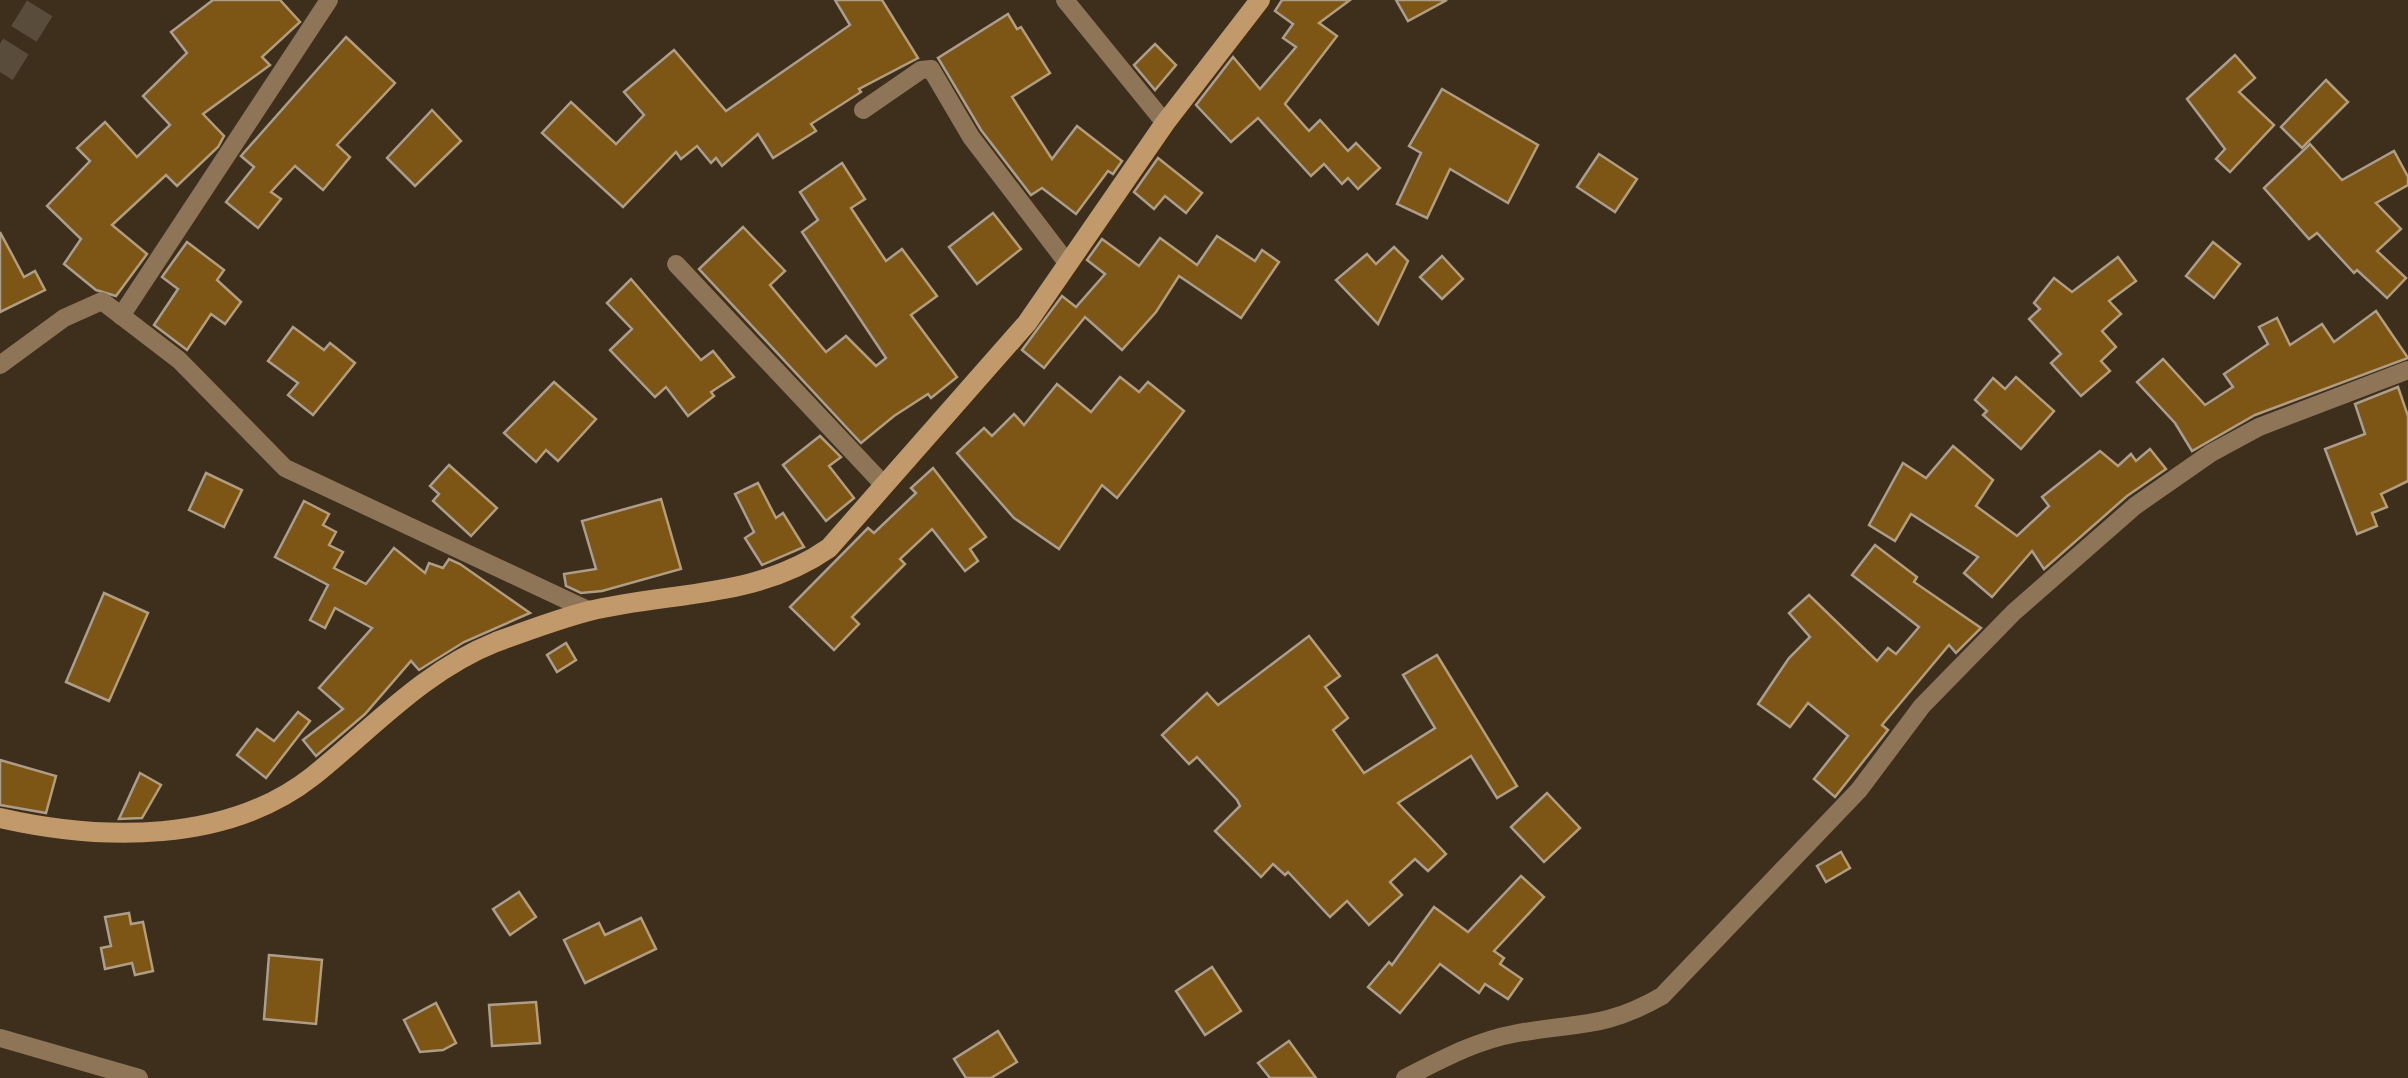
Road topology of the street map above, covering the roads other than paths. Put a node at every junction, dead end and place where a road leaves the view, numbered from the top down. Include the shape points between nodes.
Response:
1 (330, 0) edge
2 (1065, 0) edge
3 (1260, 0) edge
4 (862, 110) dead end
5 (1166, 123) junction
6 (676, 264) dead end
7 (1068, 264) junction
8 (122, 316) junction
9 (0, 365) edge
10 (2408, 370) edge
11 (883, 484) junction
12 (590, 611) junction
13 (0, 818) edge
14 (0, 1038) edge
15 (140, 1078) edge
16 (1405, 1078) edge

1 - 8 street
2 - 5 street
3 - 5 street
4 - 7 street via 932,69 971,138
5 - 7 street
6 - 11 street
7 - 11 street via 1027,323
8 - 9 street via 102,300 64,318
8 - 12 street via 179,360 285,468
10 - 16 street via 2258,427 2135,506 2014,612 1922,706 1859,790 1662,996 1627,1016 1471,1046
11 - 12 street via 805,565 750,586
12 - 13 street via 493,644 427,678 310,779 256,810 113,836
14 - 15 street

